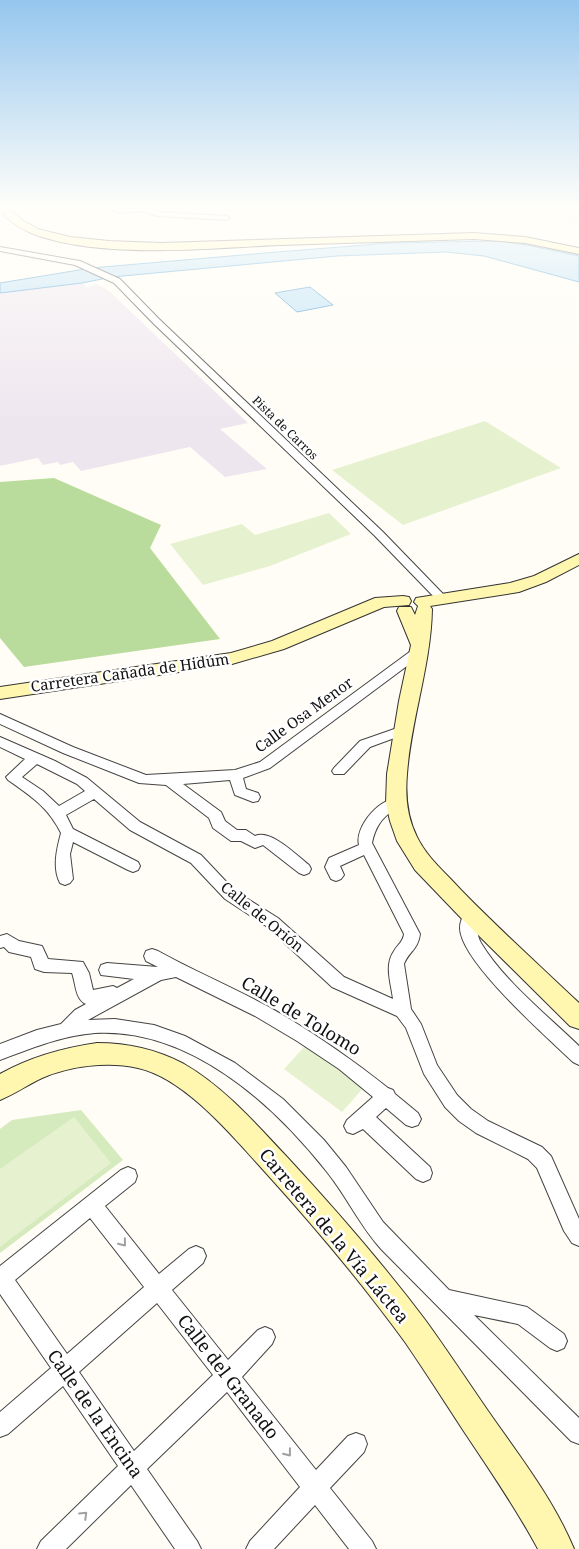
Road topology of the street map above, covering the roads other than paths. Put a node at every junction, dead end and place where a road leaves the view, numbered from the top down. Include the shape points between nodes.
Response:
1 (114, 278) edge
2 (579, 559) edge
3 (441, 598) junction
4 (423, 605) junction
5 (403, 607) junction
6 (419, 648) junction
7 (0, 693) edge
8 (5, 721) edge
9 (404, 730) junction
10 (0, 741) edge
11 (34, 758) junction
12 (338, 771) dead end
13 (235, 775) junction
14 (169, 780) junction
15 (96, 791) junction
16 (253, 798) dead end
17 (396, 803) junction
18 (58, 813) junction
19 (68, 833) junction
20 (367, 848) junction
21 (133, 866) dead end
22 (304, 869) dead end
23 (336, 875) dead end
24 (65, 878) dead end
25 (471, 914) junction
26 (0, 942) edge
27 (152, 956) dead end
28 (107, 970) dead end
29 (177, 970) junction
30 (158, 974) junction
31 (131, 988) junction
32 (403, 1011) junction
33 (579, 1019) edge
34 (67, 1029) junction
35 (0, 1052) edge
36 (579, 1057) edge
37 (0, 1088) edge
38 (387, 1096) junction
39 (412, 1119) dead end
40 (423, 1173) dead end
41 (128, 1176) dead end
42 (92, 1205) junction
43 (579, 1236) edge
44 (196, 1256) dead end
45 (1, 1278) edge
46 (159, 1289) junction
47 (444, 1299) junction
48 (265, 1337) dead end
49 (557, 1341) dead end
50 (64, 1370) junction
51 (228, 1376) junction
52 (0, 1426) edge
53 (579, 1433) edge
54 (356, 1444) dead end
55 (132, 1468) junction
56 (316, 1487) junction
57 (48, 1549) edge
58 (188, 1549) edge
59 (258, 1549) edge
60 (364, 1549) edge
61 (556, 1549) edge

1 - 3 street, Pista de Carros
2 - 3 street via 524,585
3 - 4 street
4 - 5 street, Carretera Cañada de Hidúm via 410,599
4 - 6 street via 423,633
5 - 6 street
5 - 7 street, Carretera Cañada de Hidúm via 372,606 278,645 204,664
6 - 9 street
6 - 13 street, Calle Osa Menor via 265,764
8 - 11 street via 7,730
8 - 14 street, Calle Osa Menor via 134,777
9 - 12 street via 364,744
9 - 17 street
10 - 11 street, Calle de Orión
11 - 15 street, Calle de Orión via 67,772
11 - 18 street via 13,777
13 - 14 street, Calle Osa Menor
13 - 16 street via 240,792
14 - 22 street via 216,816 218,824 236,836 241,834 255,843 266,840
15 - 18 street
15 - 32 street, Calle de Orión via 122,817 204,866 230,895 272,922 338,982
17 - 20 street via 384,808 370,824 365,843
17 - 25 street via 408,841 423,864
18 - 19 street
19 - 21 street
19 - 24 street via 63,854
20 - 23 street via 334,862 332,866
20 - 32 street via 412,934 411,942 396,964
25 - 33 street
25 - 36 street via 468,929 473,944 486,962 501,981
26 - 31 street via 7,940 15,947 36,951 44,965 76,967 89,998
27 - 29 street, Calle de Tolomo
28 - 30 street
29 - 30 street
29 - 38 street, Calle de Tolomo via 261,1011 303,1036
30 - 31 street
31 - 34 street via 81,1015
32 - 43 street via 413,1024 430,1069 451,1101 482,1127 535,1153 544,1162
34 - 35 street
34 - 47 street via 96,1026 154,1032 181,1042 237,1074 266,1096 314,1142 354,1193 376,1228
37 - 61 street, Carretera de la Vía Láctea via 30,1070 58,1061 104,1055 131,1056 155,1062 200,1089 284,1173 380,1287 433,1356 510,1471
38 - 39 street, Calle de Tolomo
38 - 40 street via 358,1121
41 - 42 street
42 - 45 street
42 -> 46 street, Calle del Granado
44 - 46 street
45 - 50 street, Calle de la Encina
46 - 50 street
46 - 51 street, Calle del Granado
47 - 49 street via 520,1314
47 - 53 street
48 - 51 street
50 - 52 street
50 - 55 street, Calle de la Encina
51 - 55 street
51 -> 56 street, Calle del Granado
54 - 56 street
57 -> 55 street
55 - 58 street, Calle de la Encina
56 - 59 street
56 - 60 street, Calle del Granado

